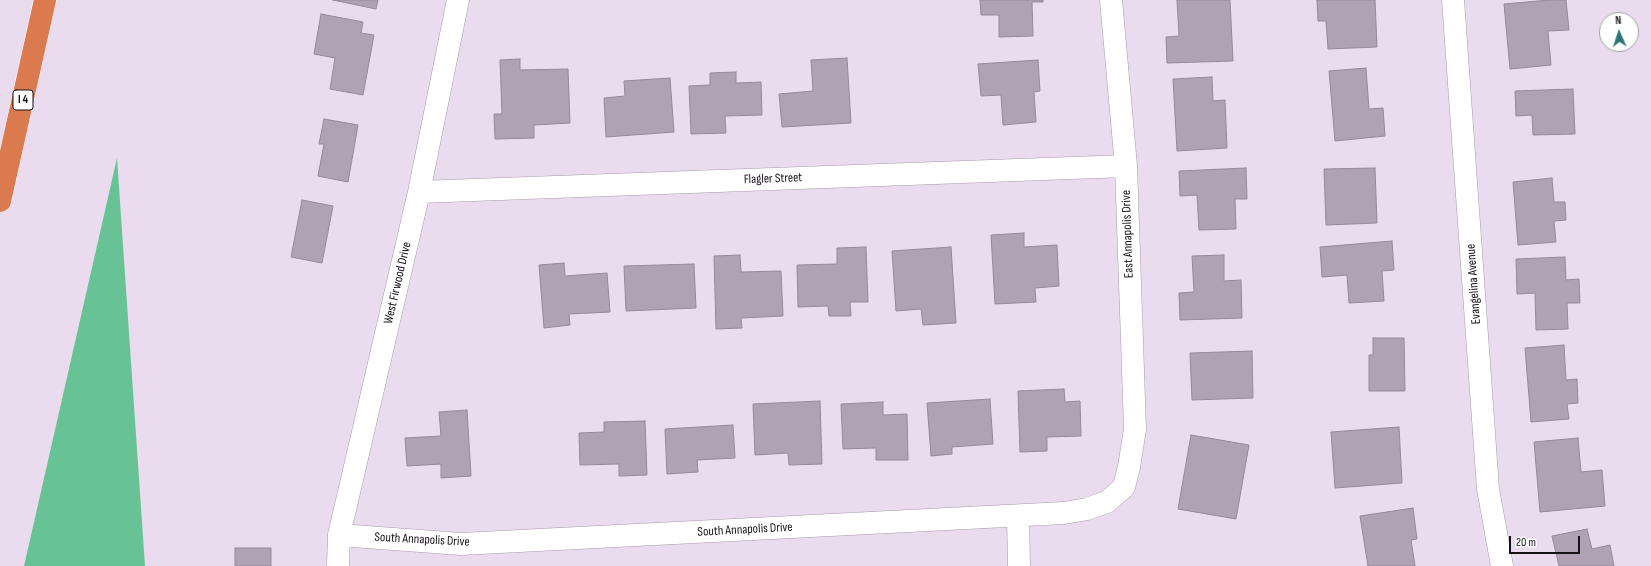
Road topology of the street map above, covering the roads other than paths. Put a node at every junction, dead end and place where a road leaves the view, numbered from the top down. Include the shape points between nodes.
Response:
1 (45, 0) edge
2 (458, 0) edge
3 (1111, 0) edge
4 (1453, 0) edge
5 (1126, 166) junction
6 (419, 192) junction
7 (0, 201) edge
8 (1129, 467) joint
9 (1018, 516) junction
10 (339, 535) junction
11 (338, 566) edge
12 (1019, 566) edge
13 (1502, 566) edge

1 - 7 highway, I 4
2 - 6 street, West Firwood Drive
3 - 5 street, East Annapolis Drive
4 - 13 street, Evangelina Avenue via 1488,489
5 - 6 street, Flagler Street
5 - 8 street, East Annapolis Drive via 1135,430
6 - 10 street, West Firwood Drive
8 - 9 street, South Annapolis Drive via 1124,487 1107,502 1087,510 1064,514
9 - 10 street, South Annapolis Drive via 462,544
9 - 12 street
10 - 11 street, West Firwood Drive

